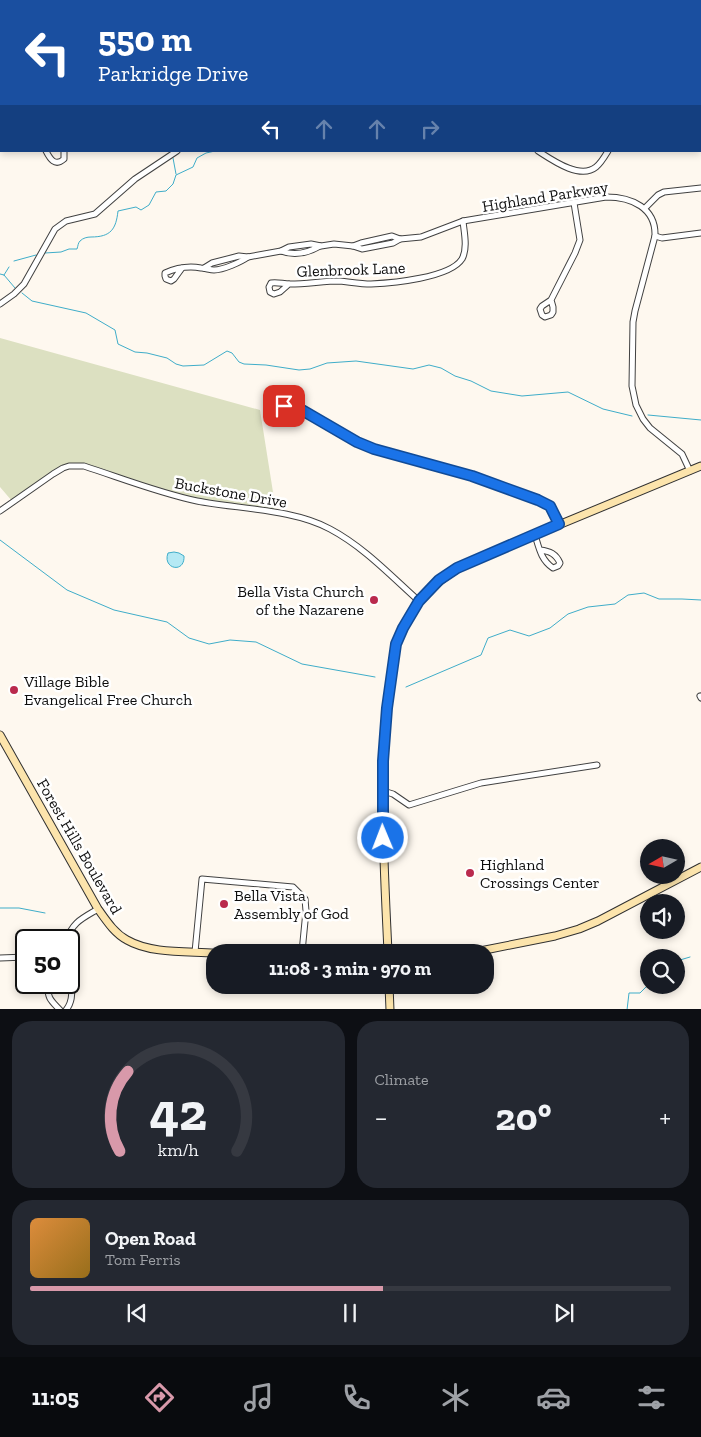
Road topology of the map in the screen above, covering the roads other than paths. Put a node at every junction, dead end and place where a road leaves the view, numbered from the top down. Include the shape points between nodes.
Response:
1 (47, 152) edge
2 (64, 152) edge
3 (176, 152) edge
4 (540, 152) edge
5 (607, 152) edge
6 (701, 188) edge
7 (574, 203) junction
8 (645, 208) junction
9 (463, 221) junction
10 (701, 233) edge
11 (655, 236) junction
12 (182, 268) dead end
13 (288, 284) dead end
14 (551, 300) dead end
15 (0, 304) edge
16 (303, 411) dead end
17 (701, 466) edge
18 (690, 471) junction
19 (0, 512) edge
20 (559, 524) junction
21 (535, 534) junction
22 (540, 550) dead end
23 (419, 601) junction
24 (0, 735) edge
25 (597, 765) dead end
26 (383, 791) junction
27 (701, 867) edge
28 (98, 909) junction
29 (71, 929) edge
30 (303, 944) edge
31 (388, 944) edge
32 (494, 948) edge
33 (195, 952) junction
34 (206, 953) edge
35 (15, 957) edge
36 (0, 958) edge
37 (48, 994) edge
38 (72, 994) edge
39 (389, 994) edge
40 (59, 1009) edge
41 (67, 1009) edge
42 (390, 1009) edge

1 - 2 street via 56,163 64,159
3 - 15 street via 135,179 95,214 66,222 55,229 20,289
4 - 5 street via 564,166 583,171 596,167
6 - 8 street via 664,192
7 - 8 street, Highland Parkway via 614,197
7 - 9 street, Highland Parkway
7 - 14 street via 580,240
8 - 11 street via 652,217
9 - 12 street, Highland Parkway via 422,237 362,249 311,244 239,256 204,268
9 - 13 street, Glenbrook Lane via 465,248 462,258 457,264 432,276 369,284 340,281
10 - 11 street
11 - 18 street via 633,322 632,386 643,419 682,454
16 - 20 street via 374,449 472,476 538,500 550,506
17 - 18 main road
18 - 20 main road
19 - 23 street, Buckstone Drive via 63,468 84,466 177,497 316,522 348,540
20 - 21 main road
21 - 22 street
21 - 23 main road via 457,568 439,580
23 - 26 main road via 396,644 387,708
24 - 28 main road, Forest Hills Boulevard
25 - 26 street via 481,783 409,805
26 - 31 main road
27 - 32 main road via 579,929
28 - 29 street
28 - 33 main road, Forest Hills Boulevard via 126,940 160,950
30 - 33 street via 305,899 293,886 202,880
33 - 34 main road, Forest Hills Boulevard
35 - 36 street
37 - 40 street
38 - 41 street
39 - 42 main road

